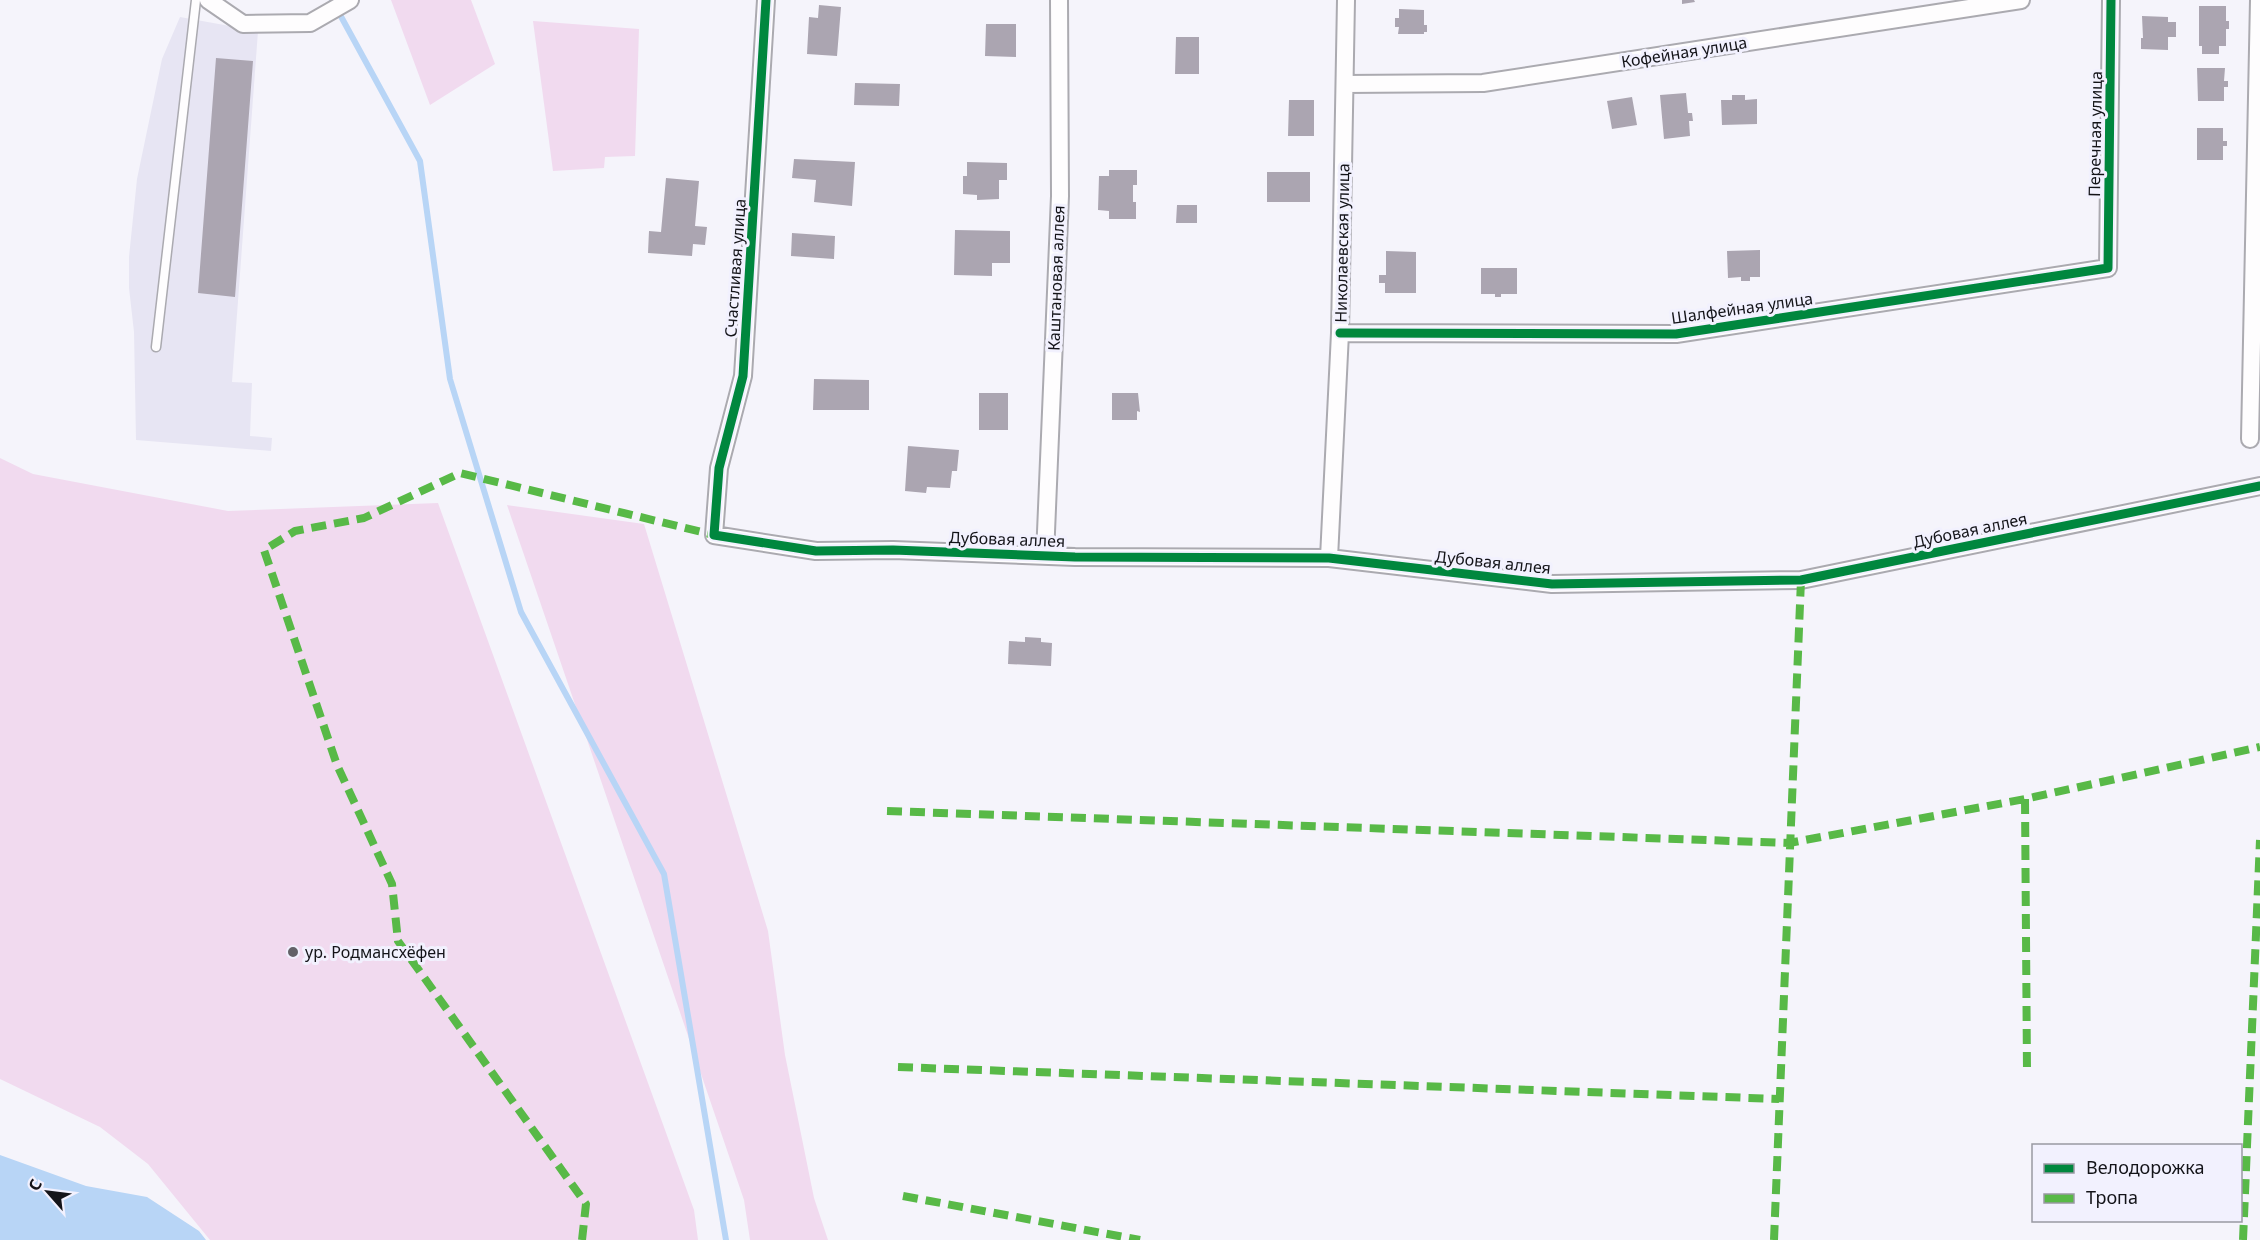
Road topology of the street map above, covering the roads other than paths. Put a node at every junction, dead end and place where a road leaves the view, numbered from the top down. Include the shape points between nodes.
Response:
1 (196, 0) edge
2 (208, 0) edge
3 (350, 0) edge
4 (766, 0) edge
5 (1059, 0) edge
6 (1346, 0) edge
7 (2021, 0) edge
8 (2111, 0) edge
9 (2259, 0) edge
10 (1345, 84) junction
11 (2108, 268) joint
12 (1340, 333) junction
13 (156, 347) dead end
14 (2250, 439) dead end
15 (2260, 486) edge
16 (714, 535) joint
17 (1045, 556) junction
18 (1329, 558) junction

1 - 13 lane
2 - 3 street via 243,24 265,24 310,23
4 - 16 street, Счастливая улица via 743,376 719,468
5 - 17 street, Каштановая аллея via 1060,196
6 - 10 street, Николаевская улица
7 - 10 street, Кофейная улица via 1483,83
8 - 11 street, Перечная улица
9 - 14 street
10 - 12 street, Николаевская улица
11 - 12 street, Шалфейная улица via 1676,334
12 - 18 street, Николаевская улица
15 - 18 street, Дубовая аллея via 1800,580 1552,584
16 - 17 street, Дубовая аллея via 816,551
17 - 18 street, Дубовая аллея

